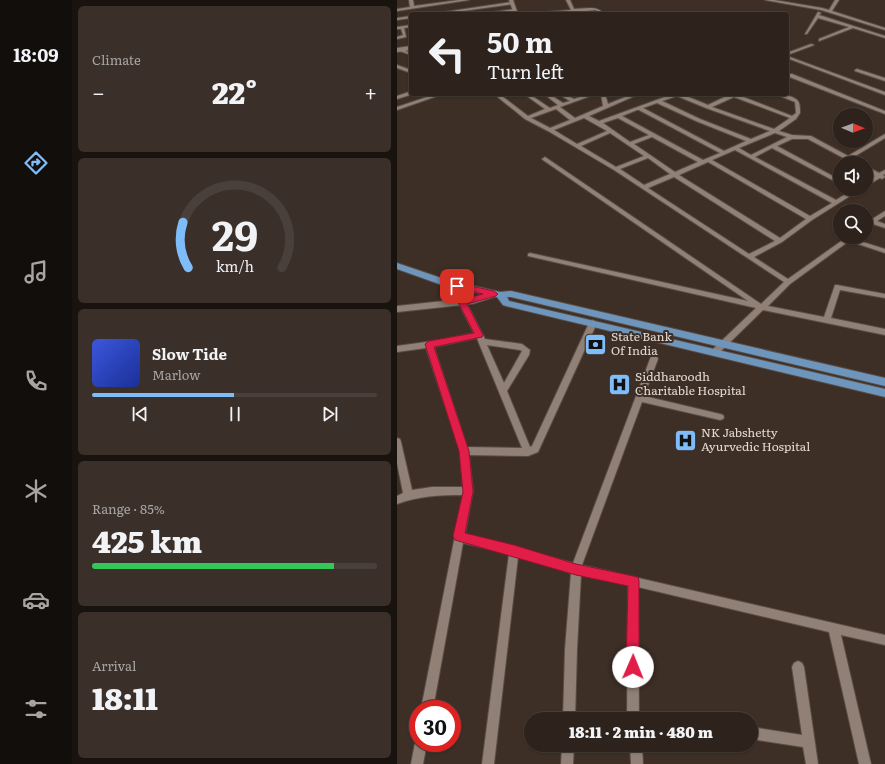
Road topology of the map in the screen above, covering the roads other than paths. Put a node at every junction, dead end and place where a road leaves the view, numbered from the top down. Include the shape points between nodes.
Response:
1 (411, 0) edge
2 (467, 0) edge
3 (568, 0) edge
4 (767, 0) edge
5 (837, 0) edge
6 (483, 1) edge
7 (512, 2) edge
8 (427, 5) junction
9 (411, 7) junction
10 (485, 7) junction
11 (821, 9) junction
12 (397, 10) edge
13 (411, 12) edge
14 (431, 12) edge
15 (455, 12) edge
16 (515, 12) edge
17 (573, 12) edge
18 (600, 12) edge
19 (830, 12) junction
20 (409, 15) edge
21 (817, 16) junction
22 (397, 19) edge
23 (409, 26) edge
24 (853, 27) junction
25 (397, 28) edge
26 (402, 28) junction
27 (885, 28) edge
28 (806, 33) dead end
29 (409, 35) edge
30 (405, 36) junction
31 (885, 37) edge
32 (397, 38) edge
33 (820, 40) dead end
34 (812, 45) dead end
35 (409, 48) edge
36 (398, 50) edge
37 (409, 53) edge
38 (789, 53) edge
39 (789, 58) edge
40 (397, 66) edge
41 (857, 70) dead end
42 (409, 71) edge
43 (789, 74) edge
44 (885, 80) edge
45 (409, 94) edge
46 (885, 94) edge
47 (435, 96) edge
48 (499, 96) edge
49 (529, 96) edge
50 (548, 96) edge
51 (563, 96) edge
52 (588, 96) edge
53 (603, 96) edge
54 (630, 96) edge
55 (671, 96) edge
56 (682, 96) edge
57 (733, 96) edge
58 (738, 96) edge
59 (783, 96) edge
60 (397, 98) edge
61 (574, 101) junction
62 (657, 101) junction
63 (562, 105) junction
64 (556, 107) junction
65 (606, 107) junction
66 (708, 107) junction
67 (397, 109) edge
68 (548, 109) junction
69 (637, 109) junction
70 (884, 111) edge
71 (585, 116) junction
72 (619, 116) junction
73 (527, 118) junction
74 (794, 118) junction
75 (574, 120) junction
76 (599, 123) junction
77 (550, 130) junction
78 (611, 131) junction
79 (775, 131) junction
80 (652, 135) junction
81 (885, 136) edge
82 (791, 137) junction
83 (750, 141) junction
84 (630, 144) junction
85 (576, 146) junction
86 (773, 146) junction
87 (735, 148) junction
88 (724, 153) junction
89 (649, 156) junction
90 (844, 156) edge
91 (851, 156) edge
92 (751, 157) junction
93 (545, 159) dead end
94 (705, 161) junction
95 (616, 169) junction
96 (873, 171) edge
97 (675, 174) junction
98 (883, 175) edge
99 (833, 178) edge
100 (873, 180) edge
101 (645, 187) junction
102 (846, 196) edge
103 (836, 203) junction
104 (885, 213) edge
105 (810, 219) junction
106 (873, 221) edge
107 (873, 224) edge
108 (885, 226) edge
109 (779, 241) junction
110 (841, 244) edge
111 (866, 244) edge
112 (885, 251) edge
113 (530, 254) dead end
114 (749, 257) junction
115 (397, 266) edge
116 (788, 282) junction
117 (497, 295) junction
118 (885, 296) edge
119 (462, 302) junction
120 (762, 307) junction
121 (397, 309) edge
122 (826, 321) junction
123 (593, 323) junction
124 (885, 332) edge
125 (480, 338) junction
126 (429, 344) junction
127 (725, 344) junction
128 (397, 349) edge
129 (715, 352) junction
130 (654, 359) dead end
131 (885, 382) edge
132 (503, 391) junction
133 (885, 393) edge
134 (640, 398) junction
135 (720, 417) dead end
136 (397, 442) edge
137 (464, 451) junction
138 (528, 452) junction
139 (468, 492) junction
140 (408, 494) junction
141 (397, 500) edge
142 (459, 536) junction
143 (514, 550) junction
144 (576, 569) junction
145 (633, 581) junction
146 (834, 629) junction
147 (885, 640) edge
148 (798, 667) dead end
149 (429, 700) edge
150 (569, 712) edge
151 (633, 712) edge
152 (758, 734) edge
153 (809, 742) junction
154 (419, 752) edge
155 (568, 752) edge
156 (636, 752) edge
157 (417, 764) edge
158 (488, 764) edge
159 (567, 764) edge
160 (637, 764) edge
161 (811, 764) edge
162 (865, 764) edge

1 - 9 street
2 - 8 street
3 - 17 street
4 - 11 street
5 - 19 street
6 - 10 street
7 - 10 street
7 - 16 street
8 - 9 street
8 - 14 street
9 - 12 street
9 - 13 street
10 - 15 street
11 - 19 street
11 - 21 street
17 - 18 street
19 - 27 street
20 - 22 street
21 - 24 street
21 - 28 street
23 - 26 street
24 - 31 street
24 - 33 street
25 - 26 street
26 - 30 street
29 - 30 street
30 - 32 street
34 - 38 street
35 - 36 street
36 - 37 street
39 - 46 street
40 - 42 street
41 - 44 street
43 - 70 street
45 - 60 street
47 - 67 street
48 - 73 street
49 - 68 street
50 - 63 street
51 - 61 street
52 - 61 street
53 - 65 street
54 - 65 street
55 - 62 street
56 - 66 street
57 - 66 street
58 - 74 street
59 - 74 street via 797,101 798,111
61 - 63 street
62 - 69 street
62 - 83 street
63 - 64 street
64 - 68 street
64 - 75 street
65 - 71 street
66 - 79 street
68 - 73 street
69 - 72 street
69 - 88 street
71 - 75 street
71 - 76 street
72 - 76 street
72 - 80 street
73 - 77 street
74 - 79 street
75 - 77 street
76 - 78 street
77 - 85 street
78 - 84 street
78 - 85 street
79 - 82 street
79 - 83 street
80 - 84 street
80 - 94 street
81 - 91 street
82 - 86 street
82 - 90 street via 809,137
83 - 87 street
84 - 89 street
85 - 95 street
86 - 92 street
86 - 99 street
87 - 88 street
87 - 92 street
88 - 94 street
89 - 95 street
89 - 97 street
92 - 103 street
93 - 120 street
94 - 97 street
94 - 105 street
95 - 101 street
96 - 98 street
97 - 101 street
97 - 109 street
98 - 100 street
101 - 114 street
102 - 103 street
103 - 105 street
104 - 106 street
105 - 109 street
107 - 108 street
109 - 114 street
110 - 116 street
111 - 112 street
113 - 120 street
114 - 116 street
115 - 117 main road via 445,283
116 - 120 street
117 - 119 street
117 - 123 main road via 506,303
117 - 127 main road via 511,294
118 - 122 street via 837,287
119 - 121 street
119 - 125 street
120 - 122 street
120 - 127 street
122 - 124 street
123 - 129 main road
123 - 138 street via 537,446
125 - 126 street
125 - 132 street
125 - 132 street via 526,350
126 - 128 street
126 - 137 street
127 - 129 street
127 - 131 main road
129 - 133 main road
130 - 134 street
132 - 138 street
134 - 135 street
134 - 144 street
136 - 140 street
137 - 138 street
137 - 139 street
139 - 140 street via 430,491
139 - 142 street
140 - 141 street
142 - 143 street
142 - 149 street
143 - 144 street
143 - 158 street
144 - 145 street
144 - 150 street
145 - 146 street
145 - 151 street
146 - 147 street
146 - 162 street
148 - 153 street
152 - 153 street
153 - 161 street
154 - 157 street
155 - 159 street
156 - 160 street

